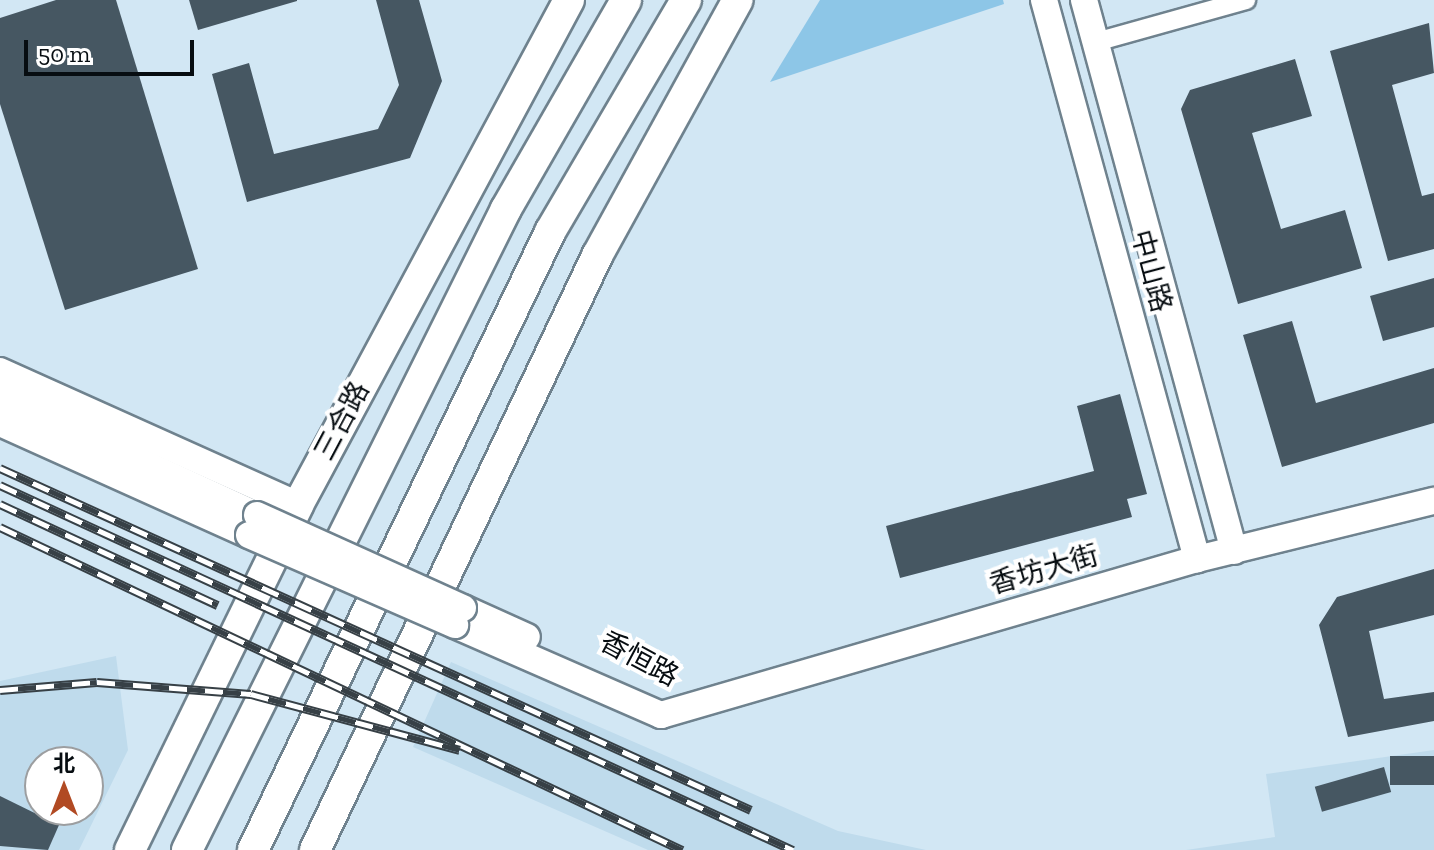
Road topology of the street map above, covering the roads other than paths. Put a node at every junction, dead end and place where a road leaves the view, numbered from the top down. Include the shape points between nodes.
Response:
1 (569, 0) edge
2 (626, 0) edge
3 (686, 0) edge
4 (738, 0) edge
5 (1044, 0) edge
6 (1084, 0) edge
7 (1246, 0) edge
8 (1096, 42) junction
9 (0, 371) edge
10 (0, 397) edge
11 (0, 423) edge
12 (1434, 501) edge
13 (298, 505) junction
14 (253, 525) junction
15 (1234, 551) junction
16 (1197, 559) junction
17 (674, 709) joint
18 (130, 850) edge
19 (187, 850) edge
20 (253, 850) edge
21 (315, 850) edge

1 - 13 highway, 三合路
2 - 19 highway via 506,209
3 - 20 highway via 550,232
4 - 21 highway via 597,256
5 - 16 main road, 中山路
6 - 8 main road, 中山路
7 - 8 street
8 - 15 main road, 中山路
9 - 13 main road
10 - 14 main road, 香恒路
11 - 14 main road, 香恒路
12 - 15 main road, 香坊大街
13 - 18 highway, 三合路
14 - 17 main road, 香恒路, bridge via 661,715
15 - 16 main road, 香坊大街
16 - 17 main road, 香坊大街

